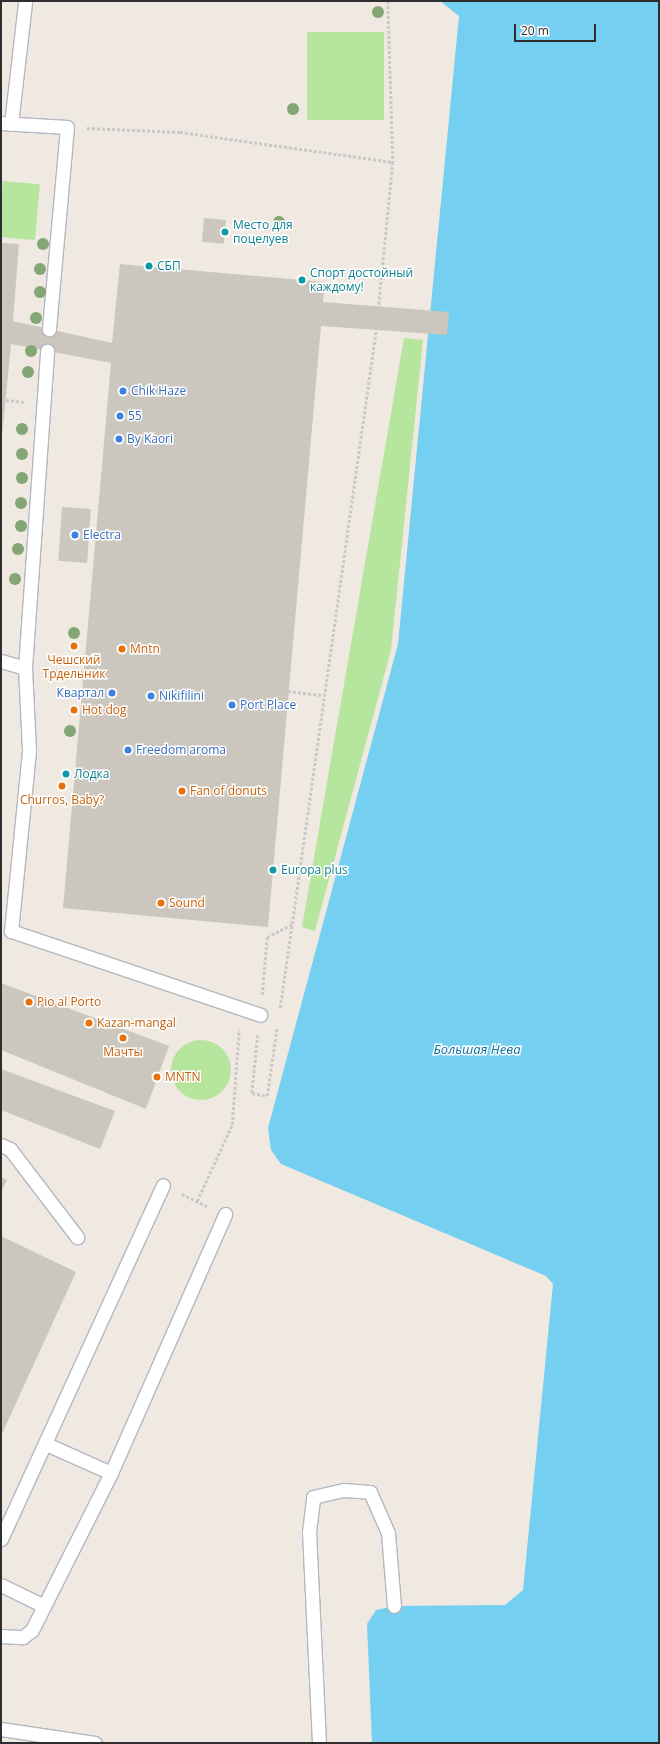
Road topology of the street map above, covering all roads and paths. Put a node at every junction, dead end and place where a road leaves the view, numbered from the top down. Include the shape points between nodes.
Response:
1 (388, 1) edge
2 (25, 3) dead end
3 (6, 123) edge
4 (67, 128) junction
5 (393, 162) junction
6 (379, 306) dead end
7 (49, 329) dead end
8 (376, 330) dead end
9 (47, 351) dead end
10 (1, 661) edge
11 (25, 668) junction
12 (84, 672) dead end
13 (288, 691) dead end
14 (323, 695) junction
15 (240, 1009) junction
16 (260, 1016) junction
17 (252, 1094) dead end
18 (1, 1145) edge
19 (163, 1185) joint
20 (197, 1201) junction
21 (225, 1214) joint
22 (77, 1237) dead end
23 (46, 1444) junction
24 (111, 1473) junction
25 (1, 1538) edge
26 (1, 1585) edge
27 (44, 1606) junction
28 (394, 1606) dead end
29 (1, 1636) edge
30 (1, 1729) edge
31 (95, 1743) edge
32 (319, 1743) edge

1 - 5 path
2 - 3 lane
3 - 4 lane
4 - 5 path via 180,132
4 - 7 lane
5 - 6 path
8 - 14 path
9 - 11 lane
10 - 11 lane
11 - 12 path
11 - 15 lane via 29,751 11,931
13 - 14 path
14 - 16 path via 292,924 268,938
15 - 16 lane
15 - 20 path via 232,1125
16 - 17 path
18 - 22 lane via 10,1149
19 - 20 path
19 - 23 lane
20 - 21 path
21 - 24 lane
23 - 24 lane
23 - 25 lane
24 - 27 lane
26 - 27 lane
27 - 29 lane via 32,1630 23,1637
28 - 32 lane via 388,1533 370,1492 343,1490 312,1497 309,1532
30 - 31 lane

